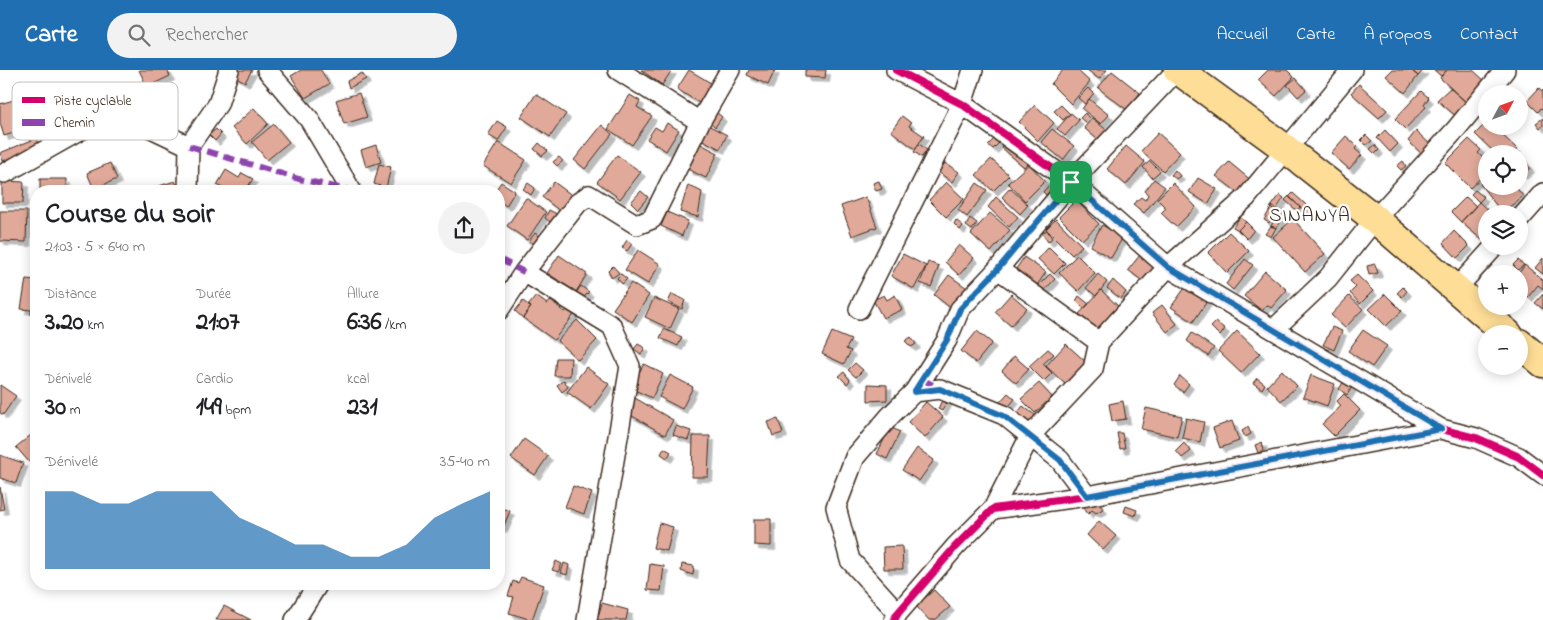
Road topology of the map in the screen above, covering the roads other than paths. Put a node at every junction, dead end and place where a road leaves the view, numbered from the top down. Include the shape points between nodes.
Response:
1 (229, 70) edge
2 (267, 70) edge
3 (618, 70) edge
4 (730, 70) edge
5 (896, 70) edge
6 (973, 70) edge
7 (1178, 70) edge
8 (1352, 70) edge
9 (1506, 70) edge
10 (962, 104) junction
11 (700, 122) junction
12 (62, 140) edge
13 (176, 140) edge
14 (189, 146) junction
15 (1286, 149) junction
16 (5, 172) dead end
17 (1071, 182) junction
18 (188, 185) edge
19 (348, 185) edge
20 (1543, 193) edge
21 (1528, 210) edge
22 (1375, 219) junction
23 (1487, 255) edge
24 (1168, 267) junction
25 (998, 269) junction
26 (524, 272) junction
27 (1456, 290) junction
28 (505, 301) edge
29 (859, 309) dead end
30 (1497, 325) edge
31 (1274, 329) junction
32 (1099, 342) junction
33 (1528, 350) edge
34 (1543, 363) edge
35 (914, 392) junction
36 (1441, 429) junction
37 (1030, 436) junction
38 (1543, 475) edge
39 (1087, 496) junction
40 (993, 509) junction
41 (314, 590) edge
42 (896, 616) edge
43 (295, 620) edge
44 (587, 620) edge

1 - 14 street via 218,104
2 - 19 street via 309,119
3 - 11 street
4 - 11 street
5 - 10 street
6 - 10 street
7 - 15 highway
7 - 17 street
8 - 15 street
9 - 22 street
10 - 17 street
10 - 29 street
11 - 26 street via 652,219 637,225 589,195 578,203
12 - 16 street
13 - 14 street
14 - 18 street
15 - 22 highway
15 - 24 street via 1246,198
17 - 24 street
17 - 25 street
20 - 21 street
22 - 27 highway
22 - 31 street via 1328,278
23 - 27 street
24 - 31 street
24 - 32 street
25 - 32 street
25 - 35 street via 960,309 947,340
26 - 28 street
26 - 44 street via 612,326 630,366
27 - 30 highway
31 - 36 street
32 - 37 street via 1093,369
33 - 34 highway
35 - 37 street via 940,389 958,395 1004,416
35 - 42 street via 855,457 836,507 850,560
36 - 38 street via 1476,438 1519,457
36 - 39 street
37 - 39 street via 1060,460
37 - 40 street
39 - 40 street
40 - 42 street via 956,546
41 - 43 street

